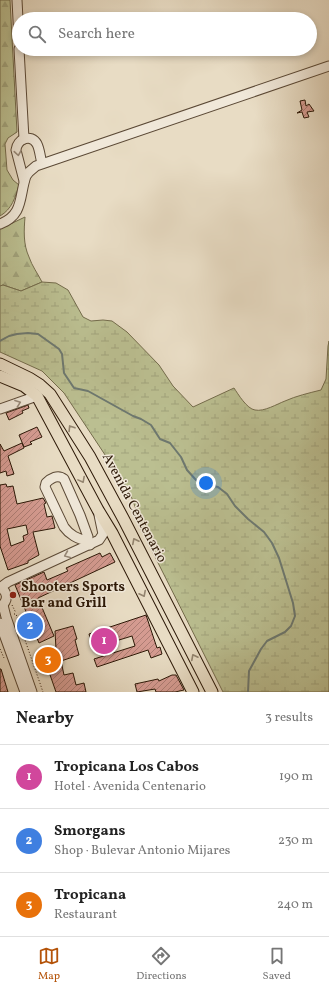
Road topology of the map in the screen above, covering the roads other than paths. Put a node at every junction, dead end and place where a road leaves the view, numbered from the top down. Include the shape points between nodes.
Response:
1 (17, 0) edge
2 (18, 12) edge
3 (20, 56) edge
4 (329, 66) edge
5 (24, 139) junction
6 (42, 163) junction
7 (24, 181) junction
8 (0, 224) edge
9 (0, 364) edge
10 (0, 376) edge
11 (37, 396) junction
12 (0, 409) edge
13 (98, 510) junction
14 (89, 543) junction
15 (1, 587) edge
16 (2, 606) edge
17 (3, 620) edge
18 (25, 692) edge
19 (32, 692) edge
20 (193, 692) edge
21 (212, 692) edge

1 - 2 street
3 - 5 street
4 - 6 street
5 - 6 street via 31,139 36,143
5 -> 7 street via 18,143 16,150
6 - 7 street via 29,172
7 - 8 street via 18,209 6,222
21 -> 9 main road, Avenida Centenario via 90,457 50,394 29,378
10 - 11 main road via 24,386
12 -> 11 street
11 -> 13 main road
13 - 14 street via 102,534 99,540
13 -> 20 main road
14 - 14 street via 72,535 64,527 45,487 50,479 64,479 80,514
14 -> 15 street
15 - 16 street via 7,595
16 - 17 street
17 - 18 street
17 - 19 street

